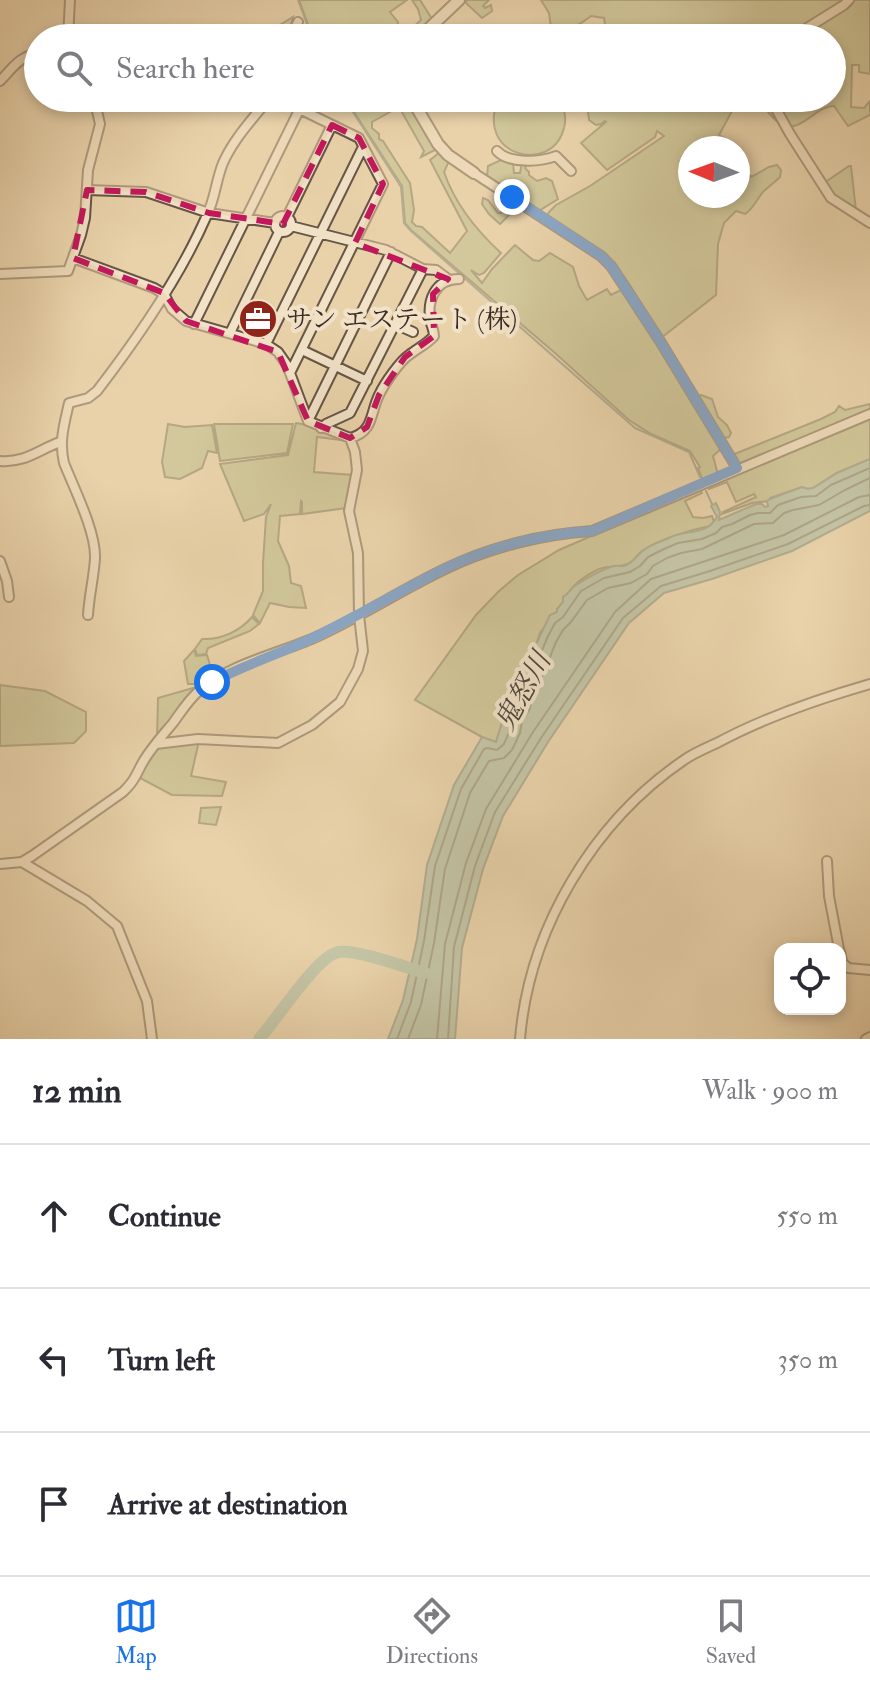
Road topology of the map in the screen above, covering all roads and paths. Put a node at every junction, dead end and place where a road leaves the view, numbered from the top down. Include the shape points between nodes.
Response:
1 (70, 0) edge
2 (459, 0) edge
3 (849, 0) edge
4 (69, 24) edge
5 (434, 24) edge
6 (813, 24) edge
7 (24, 58) edge
8 (0, 81) edge
9 (97, 112) edge
10 (258, 112) edge
11 (298, 112) edge
12 (308, 112) edge
13 (419, 112) edge
14 (778, 112) edge
15 (332, 125) junction
16 (363, 147) junction
17 (497, 151) dead end
18 (571, 171) dead end
19 (474, 173) joint
20 (87, 190) junction
21 (209, 213) junction
22 (287, 217) junction
23 (246, 220) junction
24 (870, 223) edge
25 (291, 226) junction
26 (277, 227) junction
27 (319, 233) junction
28 (355, 243) junction
29 (391, 252) junction
30 (73, 258) junction
31 (423, 269) junction
32 (0, 274) edge
33 (448, 279) junction
34 (459, 279) dead end
35 (164, 294) junction
36 (194, 324) junction
37 (395, 324) junction
38 (413, 332) dead end
39 (230, 333) junction
40 (266, 344) junction
41 (302, 350) junction
42 (335, 365) junction
43 (290, 373) junction
44 (367, 381) junction
45 (870, 414) edge
46 (308, 421) junction
47 (321, 428) junction
48 (350, 438) junction
49 (60, 442) junction
50 (0, 461) edge
51 (737, 468) junction
52 (0, 561) edge
53 (9, 597) dead end
54 (88, 615) dead end
55 (359, 615) junction
56 (870, 684) edge
57 (156, 744) junction
58 (827, 861) dead end
59 (22, 862) junction
60 (0, 864) edge
61 (838, 943) edge
62 (846, 966) edge
63 (870, 970) edge
64 (152, 1039) edge
65 (520, 1039) edge

1 - 4 street
2 - 5 street
3 - 6 street
7 - 8 street
9 - 20 street via 100,124
10 - 21 street via 232,144
11 - 23 street
12 - 15 street
13 - 19 street via 438,144
14 - 24 street via 831,198
15 - 16 street via 359,138
15 - 22 street
16 - 27 street
16 - 28 street via 383,184
17 - 18 street via 506,159 556,156
19 - 51 street via 611,266
20 - 21 street via 146,192
20 - 30 street
21 - 23 street
21 - 35 street
22 - 25 street
22 - 26 street via 279,217
23 - 26 street
23 - 36 street
25 - 26 street via 287,232
25 - 27 street
26 - 39 street
27 - 28 street
27 - 40 street
28 - 29 street
28 - 41 street
29 - 31 street
29 - 42 street
30 - 32 street via 68,271
30 - 35 street
31 - 33 street
31 - 37 street
33 - 34 street
33 - 48 street via 433,294 434,336 405,357 379,395 373,419
35 - 36 street via 172,309
35 - 49 street via 97,391 69,403
36 - 39 street
37 - 38 street
37 - 44 street
39 - 40 street
40 - 43 street via 278,352
41 - 42 street
41 - 43 street
42 - 44 street
42 - 46 street
43 - 46 street
44 - 47 street via 350,413
45 - 51 street
46 - 47 street
47 - 48 street
48 - 55 street via 357,470 349,511 358,553
49 - 50 street via 29,458
49 - 54 street via 95,557
51 - 55 street via 592,531 473,557
52 - 53 street
55 - 57 street via 212,682
55 - 57 street via 362,661 340,702 312,725 278,743 198,739
56 - 65 street via 744,728 685,759 636,799 597,842 549,925 532,968
57 - 59 street via 123,792
58 - 61 street
59 - 60 street
59 - 64 street via 117,926 147,1001
62 - 63 street

